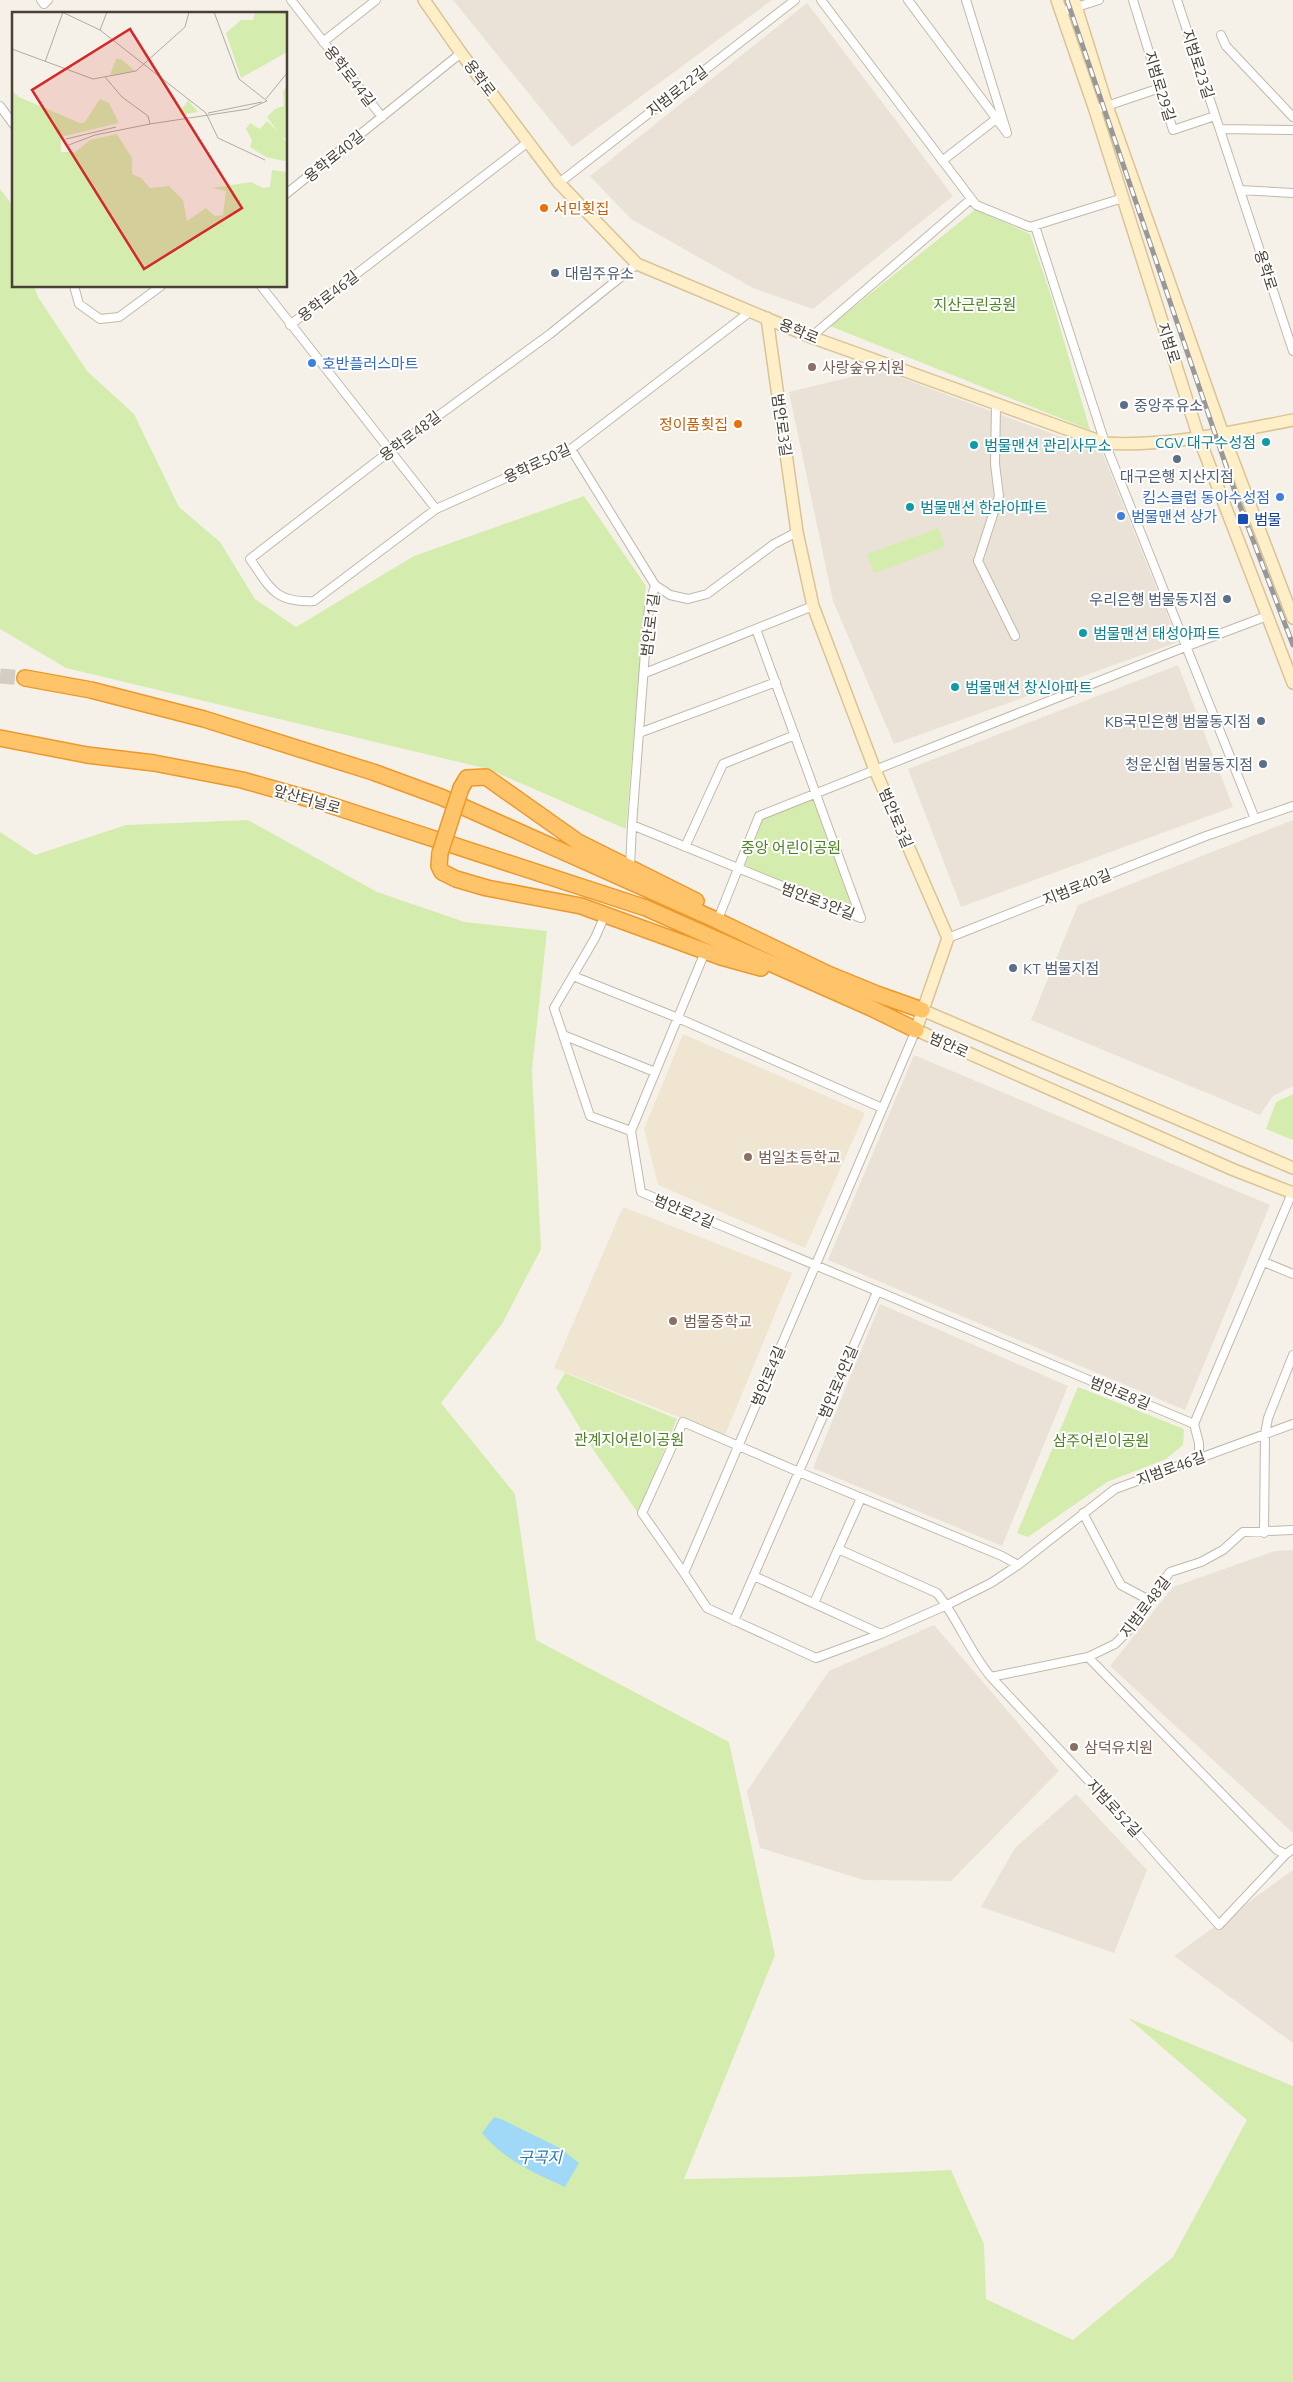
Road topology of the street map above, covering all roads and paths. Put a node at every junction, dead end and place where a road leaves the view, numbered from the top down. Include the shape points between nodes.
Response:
1 (41, 0) edge
2 (48, 0) edge
3 (291, 0) edge
4 (376, 0) edge
5 (424, 0) edge
6 (795, 0) edge
7 (821, 0) edge
8 (908, 0) edge
9 (966, 0) edge
10 (1056, 0) edge
11 (1099, 0) edge
12 (1133, 0) edge
13 (1177, 0) edge
14 (1075, 4) edge
15 (1061, 12) junction
16 (1221, 35) dead end
17 (323, 42) junction
18 (461, 53) junction
19 (1160, 88) junction
20 (0, 106) edge
21 (1108, 106) junction
22 (1095, 110) junction
23 (1215, 116) junction
24 (382, 117) junction
25 (1293, 117) edge
26 (996, 119) junction
27 (12, 122) edge
28 (1220, 129) junction
29 (1293, 130) edge
30 (528, 142) junction
31 (942, 160) junction
32 (559, 183) junction
33 (1240, 190) junction
34 (288, 192) edge
35 (1293, 192) edge
36 (1123, 198) junction
37 (971, 199) junction
38 (1035, 226) junction
39 (637, 264) junction
40 (75, 288) edge
41 (158, 288) edge
42 (262, 288) edge
43 (751, 312) junction
44 (767, 318) junction
45 (290, 325) junction
46 (811, 337) junction
47 (1293, 350) edge
48 (996, 404) junction
49 (1293, 420) edge
50 (1223, 434) junction
51 (1199, 438) junction
52 (1105, 443) junction
53 (571, 448) junction
54 (390, 451) junction
55 (436, 509) junction
56 (797, 532) junction
57 (655, 585) junction
58 (314, 601) joint
59 (813, 606) junction
60 (1292, 611) edge
61 (1267, 616) junction
62 (756, 629) junction
63 (1015, 636) dead end
64 (1185, 647) junction
65 (645, 673) junction
66 (25, 678) tunnel mouth
67 (776, 682) junction
68 (1293, 683) edge
69 (639, 733) junction
70 (795, 735) junction
71 (0, 738) edge
72 (875, 770) junction
73 (816, 793) junction
74 (1293, 806) edge
75 (1251, 820) junction
76 (632, 825) junction
77 (685, 847) junction
78 (630, 867) junction
79 (737, 868) junction
80 (605, 894) joint
81 (720, 914) junction
82 (605, 915) junction
83 (948, 938) junction
84 (705, 952) junction
85 (828, 974) junction
86 (573, 976) junction
87 (805, 979) junction
88 (922, 1010) junction
89 (678, 1018) junction
90 (916, 1030) junction
91 (563, 1035) junction
92 (655, 1072) junction
93 (882, 1108) junction
94 (631, 1131) junction
95 (1293, 1168) edge
96 (1293, 1193) edge
97 (1264, 1262) junction
98 (815, 1266) junction
99 (1293, 1274) edge
100 (877, 1292) junction
101 (1293, 1355) edge
102 (1194, 1424) junction
103 (1293, 1424) edge
104 (1265, 1434) junction
105 (738, 1445) junction
106 (1199, 1457) junction
107 (799, 1472) junction
108 (861, 1498) junction
109 (1083, 1513) junction
110 (1293, 1530) edge
111 (1264, 1533) junction
112 (838, 1548) junction
113 (1018, 1565) junction
114 (684, 1573) junction
115 (754, 1576) junction
116 (1149, 1600) junction
117 (814, 1603) junction
118 (947, 1605) junction
119 (734, 1621) junction
120 (881, 1634) junction
121 (1088, 1657) junction
122 (990, 1677) junction
123 (1293, 1849) edge
124 (1286, 1854) junction

1 - 2 street via 44,4
3 - 17 street
4 - 17 street, 용학로44길
5 - 18 main road, 용학로
6 - 32 street, 지범로22길
7 - 31 street
8 - 26 street
9 - 26 street via 1007,133
10 - 15 main road, 지범로
11 - 14 street
12 - 19 street, 지범로29길
13 - 23 street, 지범로23길
14 - 15 street
14 - 21 main road
15 - 22 main road, 지범로
16 - 25 street via 1226,46
17 - 24 street, 용학로44길
18 - 24 street, 용학로40길
18 - 30 main road, 용학로
19 - 21 street
19 - 23 street, 지범로29길 via 1173,130
20 - 27 street
21 - 22 street
21 - 50 main road
22 - 36 main road, 지범로
23 - 28 street, 지범로23길
24 - 34 street, 용학로40길
26 - 31 street
28 - 29 street
28 - 33 street, 지범로23길
30 - 32 main road, 용학로
30 - 45 street, 용학로46길
31 - 37 street
32 - 39 main road, 용학로
33 - 35 street
33 - 47 street, 용학로
36 - 38 street
36 - 51 main road, 지범로
37 - 38 street via 976,205 1030,227
37 - 46 street
38 - 52 street
39 - 43 main road, 용학로
39 - 54 street, 용학로48길 via 550,334
40 - 41 street via 79,304 100,318 119,317
42 - 45 street
43 - 44 main road, 용학로
43 - 53 street, 용학로50길
44 - 46 main road, 용학로
44 - 56 main road, 범안로3길
45 - 54 street, 용학로46길
46 - 48 main road, 용학로
48 - 52 main road, 용학로
48 - 63 street via 995,464 999,496 978,561
49 - 50 main road, 용학로
50 - 51 main road, 용학로
50 - 60 main road
51 - 52 main road, 용학로 via 1131,445
51 - 61 main road, 지범로
52 - 64 street
53 - 55 street, 용학로50길
53 - 57 street, 범안로1길
54 - 55 street, 용학로46길
54 - 58 street, 용학로48길 via 250,559 282,598
55 - 58 street, 용학로50길
56 - 57 street via 774,544 707,594 688,599 670,595
56 - 59 main road, 범안로3길
57 - 65 street, 범안로1길 via 649,607
59 - 62 street
59 - 72 main road, 범안로3길
61 - 64 street
61 - 68 main road, 지범로
62 - 65 street
62 - 67 street, 범안로3안길
64 - 72 street
64 - 75 street
65 - 69 street, 범안로1길
66 - 85 highway, 범안로 via 91,690 204,719 341,761 441,797 716,920
67 - 69 street
67 - 70 street, 범안로3안길
69 - 76 street, 범안로1길
70 - 73 street, 범안로3안길
70 - 77 street via 723,764
71 - 80 highway, 앞산터널로 via 242,780 327,804
72 - 73 street
72 - 83 main road, 범안로3길
73 - 79 street via 759,816
73 - 79 street, 범안로3안길 via 861,918
74 - 75 street
75 - 83 street, 지범로40길
76 - 77 street, 범안로3안길
76 - 78 street
77 - 79 street, 범안로3안길
78 - 81 highway
78 - 82 highway, bridge via 578,842 486,777 467,778 461,788 440,854 442,872 487,888 581,906
79 - 81 street
80 - 87 highway, 범안로 via 646,908
81 - 85 highway
82 - 84 highway
82 - 86 street
83 - 88 main road
84 - 87 highway
84 - 89 street
85 - 88 highway, 범안로
86 - 89 street
86 - 91 street via 554,1008
87 - 90 highway, 범안로
88 - 90 main road
88 - 95 main road, 범안로
89 - 92 street
89 - 93 street
90 - 93 street, 범안로4길
90 - 96 main road, 범안로
91 - 92 street
91 - 94 street via 590,1116
92 - 94 street
93 - 98 street, 범안로4길
94 - 98 street, 범안로2길 via 642,1192
96 - 97 street
97 - 99 street
97 - 102 street
98 - 100 street, 범안로8길
98 - 105 street, 범안로4길
100 - 102 street, 범안로8길
100 - 107 street, 범안로4안길
101 - 104 street via 1268,1418
102 - 106 street
103 - 104 street, 지범로46길
104 - 106 street, 지범로46길
104 - 111 street
105 - 107 street
105 - 114 street, 범안로4길
105 - 114 street via 683,1422 642,1513
106 - 109 street, 지범로46길 via 1115,1489
107 - 108 street
107 - 115 street, 범안로4안길
108 - 112 street
108 - 113 street
109 - 113 street, 지범로46길
109 - 116 street via 1121,1585
110 - 111 street, 지범로48길
111 - 116 street, 지범로48길 via 1243,1532 1223,1550 1201,1562 1170,1572
112 - 117 street
112 - 118 street via 937,1593
113 - 118 street, 지범로46길
114 - 119 street via 707,1608
115 - 117 street
115 - 119 street, 범안로4안길
116 - 121 street, 지범로48길 via 1136,1623 1116,1644
117 - 120 street
118 - 120 street, 지범로46길
118 - 122 street, 지범로52길
119 - 120 street, 지범로46길 via 816,1658
121 - 122 street, 지범로48길
121 - 124 street via 1277,1850
122 - 124 street, 지범로52길 via 1134,1829 1219,1925
123 - 124 street, 지범로52길

